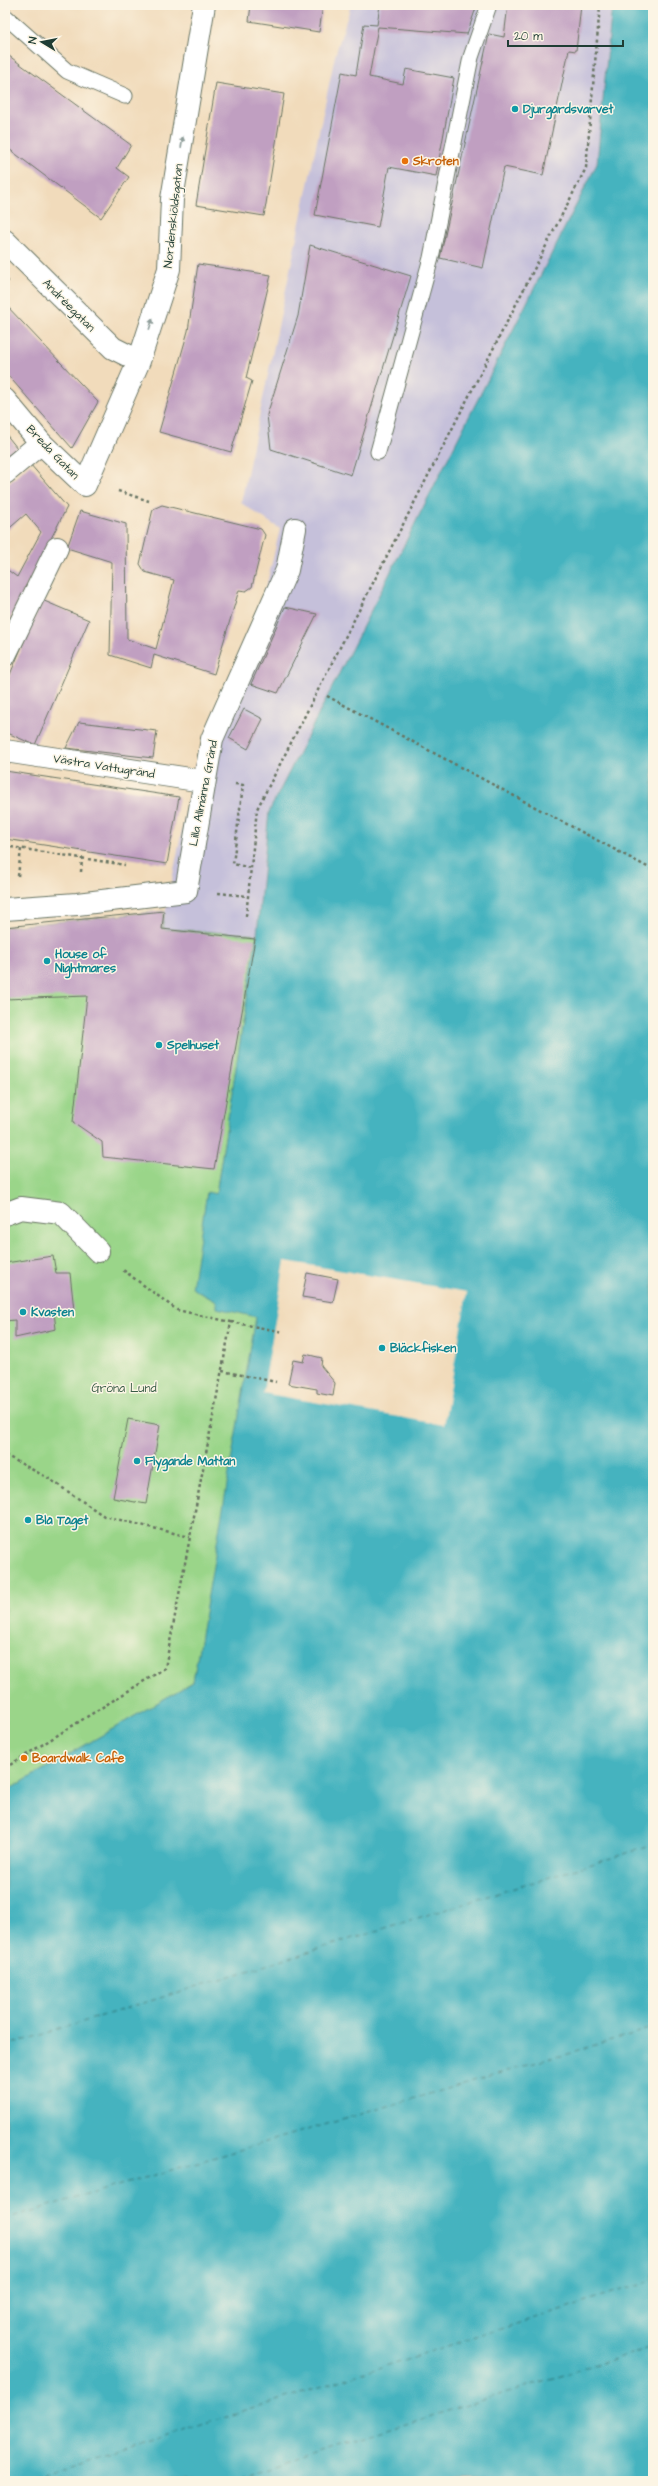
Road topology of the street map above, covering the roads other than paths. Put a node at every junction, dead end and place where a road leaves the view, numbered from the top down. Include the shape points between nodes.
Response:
1 (204, 5) edge
2 (489, 5) edge
3 (5, 16) edge
4 (125, 96) dead end
5 (5, 240) edge
6 (139, 361) junction
7 (5, 400) edge
8 (41, 442) junction
9 (378, 452) dead end
10 (5, 473) edge
11 (85, 485) joint
12 (295, 529) dead end
13 (57, 548) dead end
14 (5, 655) edge
15 (5, 751) edge
16 (204, 781) junction
17 (5, 909) edge
18 (5, 1214) edge
19 (98, 1251) road end

6 -> 1 street, Nordenskiöldsgatan via 169,269 172,199
2 - 9 lane via 471,57 431,258
3 - 4 lane via 67,71
5 - 6 street, Andréegatan via 113,348
6 - 11 street, Nordenskiöldsgatan
7 - 8 street, Breda Gatan
8 - 10 street
8 - 11 street, Breda Gatan
12 - 16 street, Lilla Allmänna Gränd via 287,570 212,739
13 - 14 street
15 - 16 street, Västra Vattugränd
16 - 17 street, Lilla Allmänna Gränd via 186,891 78,904
18 - 19 street via 21,1208 61,1213

